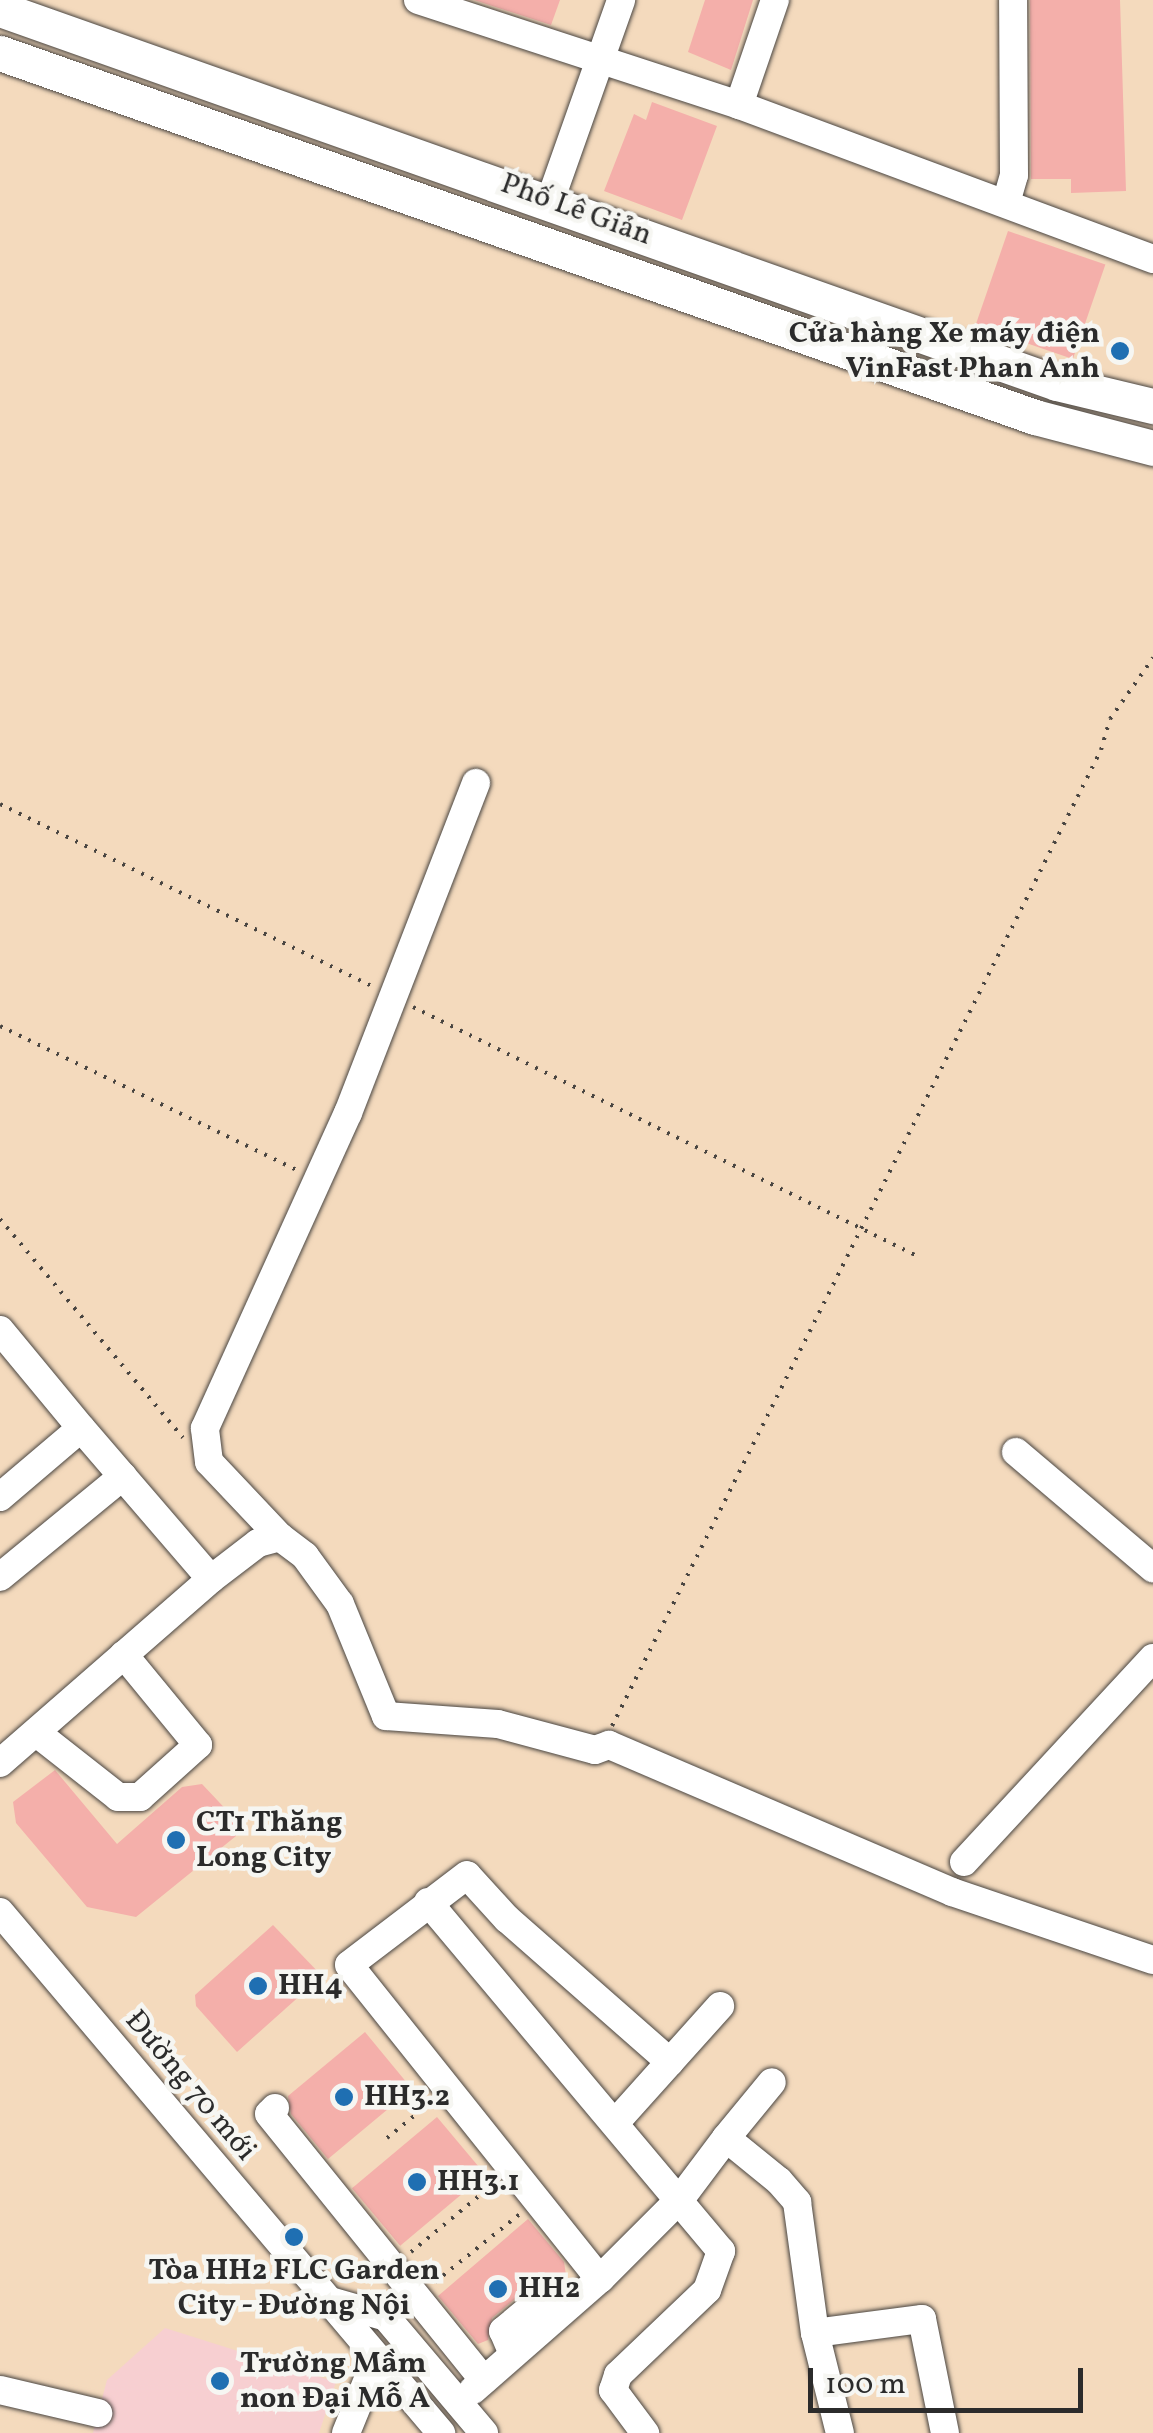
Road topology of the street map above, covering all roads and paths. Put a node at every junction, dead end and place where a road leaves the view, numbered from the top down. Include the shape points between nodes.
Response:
1 (418, 0) edge
2 (620, 0) edge
3 (774, 0) edge
4 (1013, 0) edge
5 (0, 9) edge
6 (0, 53) edge
7 (600, 64) junction
8 (739, 105) junction
9 (550, 201) junction
10 (1006, 203) junction
11 (536, 240) junction
12 (1153, 259) edge
13 (1153, 406) edge
14 (1153, 448) edge
15 (1153, 658) edge
16 (476, 784) dead end
17 (0, 804) edge
18 (393, 997) junction
19 (0, 1026) edge
20 (318, 1180) junction
21 (0, 1220) edge
22 (861, 1229) junction
23 (915, 1255) dead end
24 (0, 1330) edge
25 (81, 1428) junction
26 (1016, 1452) dead end
27 (209, 1462) junction
28 (123, 1476) junction
29 (0, 1497) edge
30 (280, 1536) junction
31 (1153, 1568) edge
32 (0, 1577) edge
33 (212, 1580) junction
34 (124, 1655) junction
35 (1153, 1658) edge
36 (38, 1734) junction
37 (594, 1750) junction
38 (0, 1763) edge
39 (964, 1862) dead end
40 (428, 1902) junction
41 (0, 1912) edge
42 (1153, 1960) edge
43 (720, 2006) dead end
44 (670, 2062) junction
45 (772, 2082) dead end
46 (447, 2088) junction
47 (275, 2108) dead end
48 (616, 2122) junction
49 (387, 2138) dead end
50 (726, 2138) junction
51 (512, 2170) junction
52 (680, 2198) junction
53 (536, 2200) junction
54 (390, 2257) junction
55 (600, 2279) junction
56 (330, 2301) junction
57 (426, 2305) junction
58 (816, 2333) junction
59 (377, 2357) junction
60 (484, 2380) junction
61 (0, 2390) edge
62 (458, 2403) junction
63 (75, 2433) edge
64 (346, 2433) edge
65 (441, 2433) edge
66 (484, 2433) edge
67 (645, 2433) edge
68 (840, 2433) edge
69 (945, 2433) edge

1 - 7 street
2 - 7 street
3 - 8 street
4 - 10 street via 1014,175
5 - 9 main road, Phố Lê Giản
6 - 11 main road, Phố Lê Giản
7 - 8 street
7 - 9 street
8 - 10 street
9 - 11 main road
9 - 13 main road, Phố Lê Giản via 1057,383
10 - 12 street
11 - 14 main road, Phố Lê Giản via 1035,417
15 - 22 path via 1110,719 1101,750
16 - 18 street
17 - 18 path
18 - 20 street
18 - 22 path
19 - 20 path
20 - 27 street via 204,1428
21 - 27 path via 172,1427
22 - 23 path
22 - 37 path
24 - 25 street
25 - 28 street
25 - 29 street
26 - 31 street
27 - 30 street
28 - 32 street
28 - 33 street
30 - 33 street via 258,1542
30 - 37 street via 305,1556 340,1604 386,1716 498,1724
33 - 34 street
34 - 36 street
34 - 36 street via 198,1744 140,1796 118,1797
35 - 39 street
36 - 38 street
37 - 42 street via 609,1745 952,1892
40 - 44 street via 467,1875
40 - 46 street via 348,1965
40 - 48 street
41 - 56 street, Đường 70 mới
43 - 44 street
44 - 48 street
45 - 50 street
46 - 49 path
46 - 51 street
47 - 54 street via 268,2114
48 - 52 street
50 - 52 street
50 - 58 street via 797,2202
51 - 53 street
51 - 54 path
52 - 55 street
52 - 67 street via 721,2251 707,2290 618,2375 613,2390
53 - 55 street
53 - 57 path
54 - 57 street
55 - 60 street
56 - 59 street, Đường 70 mới
56 - 62 street via 386,2317
57 - 60 street
58 - 68 street
58 - 69 street via 922,2319
59 - 64 street
59 - 65 street, Đường 70 mới
60 - 62 street
61 - 63 street via 90,2409
62 - 66 street

